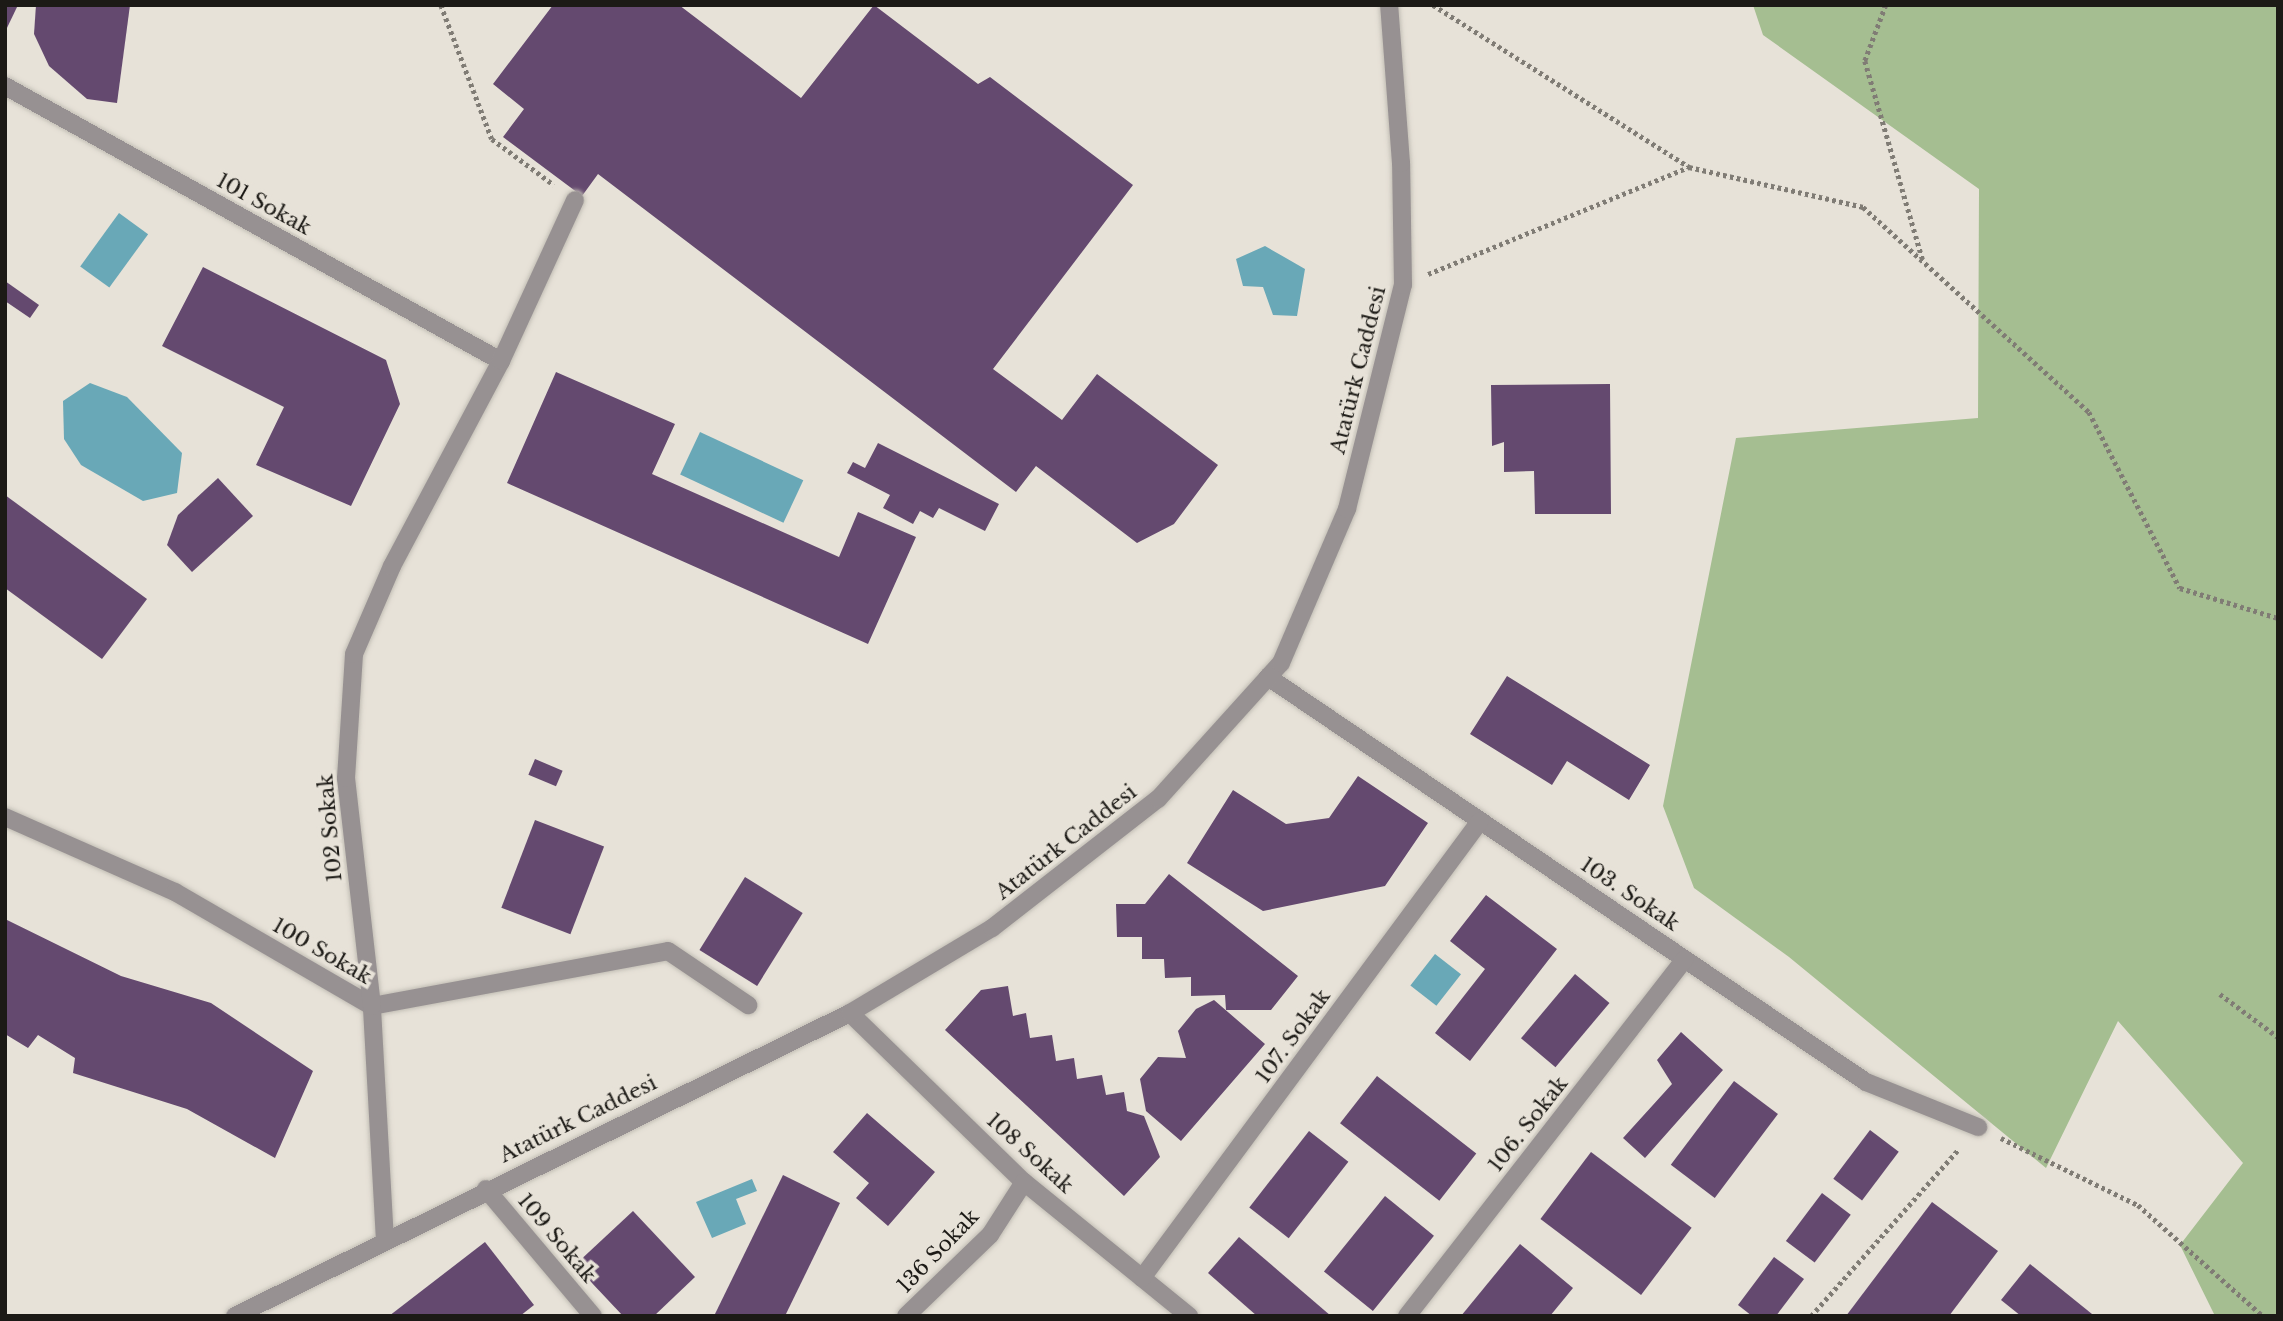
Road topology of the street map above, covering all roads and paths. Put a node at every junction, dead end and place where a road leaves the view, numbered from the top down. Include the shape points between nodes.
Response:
1 (441, 5) edge
2 (1389, 5) edge
3 (1433, 5) edge
4 (1886, 5) edge
5 (5, 86) edge
6 (1689, 167) junction
7 (575, 200) joint
8 (1924, 262) junction
9 (1403, 285) junction
10 (501, 361) junction
11 (2278, 618) edge
12 (1268, 677) junction
13 (5, 817) edge
14 (1480, 821) junction
15 (1685, 959) junction
16 (2220, 994) dead end
17 (748, 1005) dead end
18 (372, 1006) junction
19 (850, 1013) junction
20 (2278, 1037) edge
21 (1978, 1127) junction
22 (1024, 1182) junction
23 (486, 1189) junction
24 (384, 1241) junction
25 (1142, 1278) junction
26 (235, 1316) edge
27 (593, 1316) edge
28 (906, 1316) edge
29 (1189, 1316) edge
30 (1407, 1316) edge
31 (1811, 1316) edge
32 (2263, 1316) edge

1 - 7 path via 492,139
2 - 9 street, Atatürk Caddesi via 1401,163
3 - 6 path
4 - 8 path via 1865,61
5 - 10 street, 101 Sokak
6 - 8 path via 1863,207
6 - 9 path
7 - 10 street, 102 Sokak
8 - 11 path via 2089,412 2180,588
9 - 12 street, Atatürk Caddesi via 1347,509 1281,663
10 - 18 street, 102 Sokak via 392,566 354,654 346,778
12 - 14 street, 103. Sokak
12 - 19 street, Atatürk Caddesi via 1158,799 1076,865 992,928
13 - 18 street, 100 Sokak via 175,892
14 - 15 street, 103. Sokak
14 - 25 street, 107. Sokak
15 - 21 street, 103. Sokak via 1866,1082
15 - 30 street, 106. Sokak
16 - 20 path
17 - 18 street, 100 Sokak via 668,951
18 - 24 street, 102 Sokak
19 - 22 street, 108 Sokak
19 - 23 street, Atatürk Caddesi
21 - 31 path
21 - 32 path via 2138,1205
22 - 25 street, 108 Sokak
22 - 28 street, 136 Sokak via 990,1235
23 - 24 street, Atatürk Caddesi
23 - 27 street, 109 Sokak
24 - 26 street, Atatürk Caddesi
25 - 29 street, 108 Sokak

